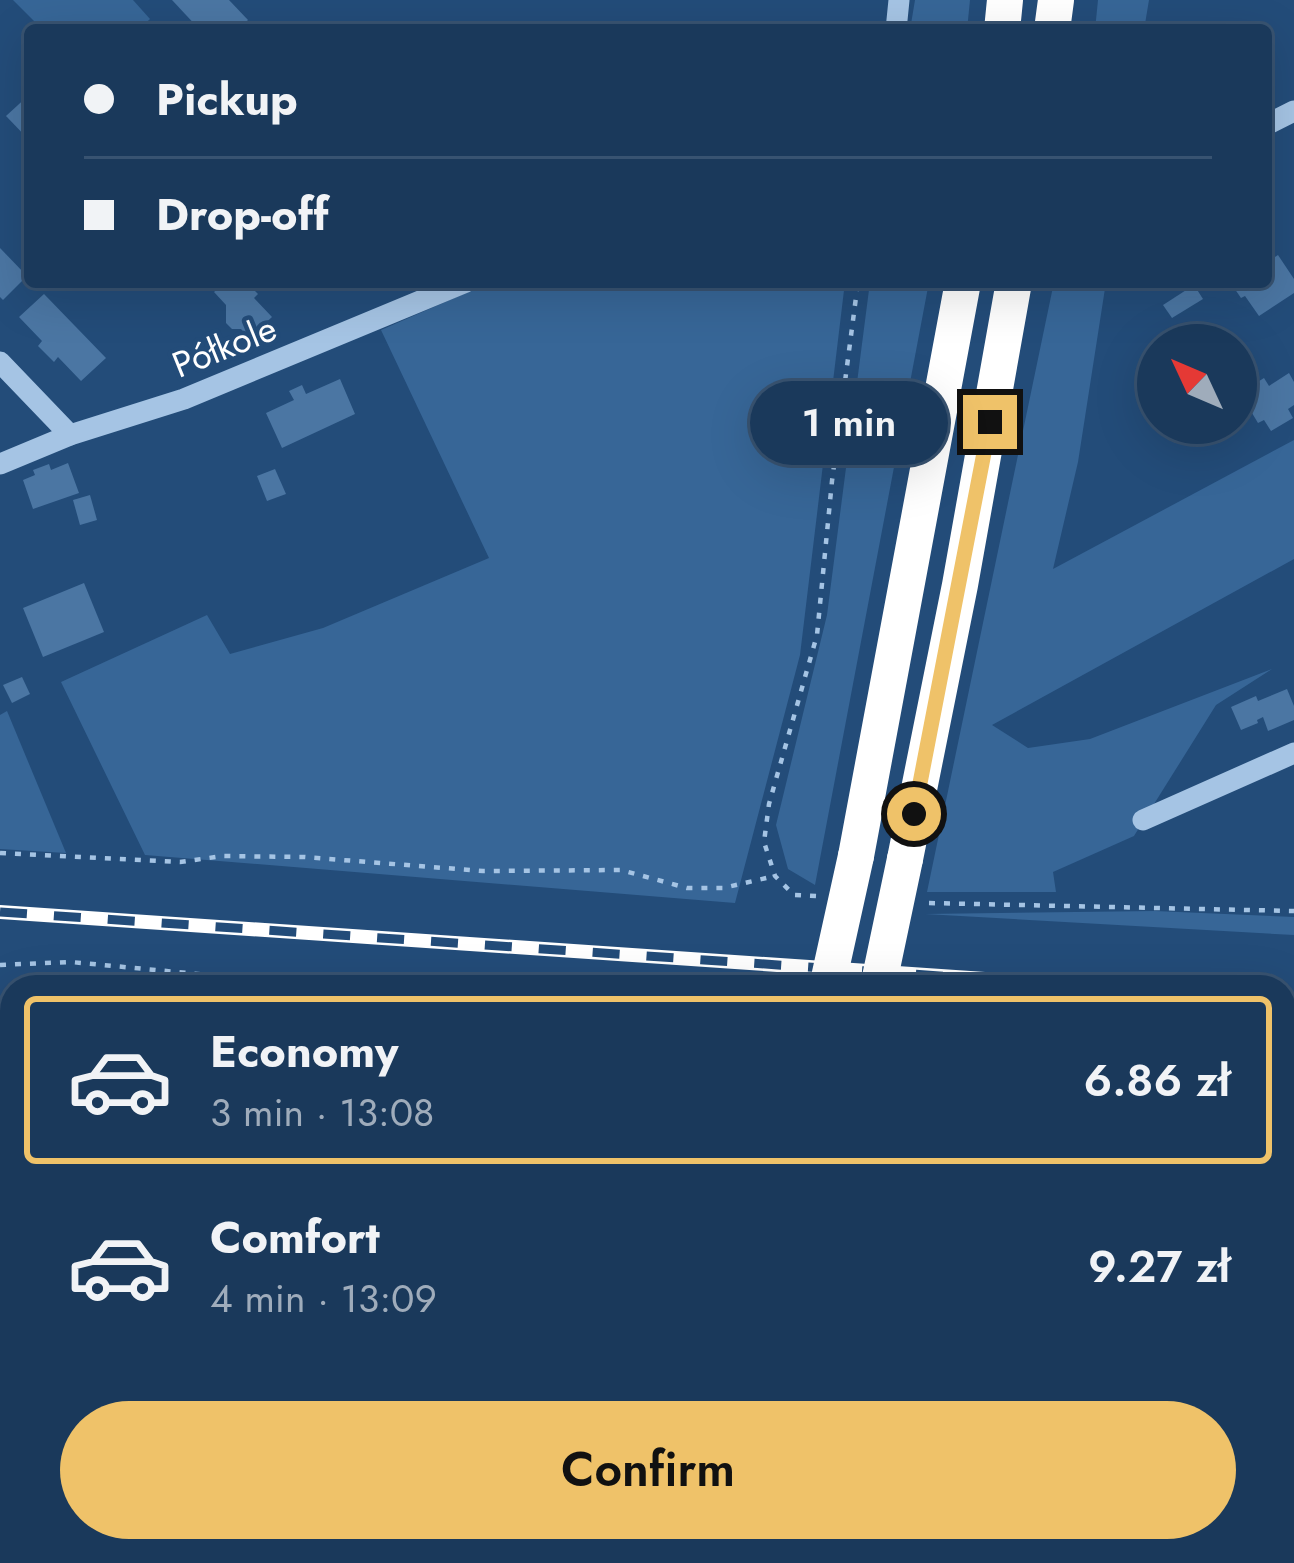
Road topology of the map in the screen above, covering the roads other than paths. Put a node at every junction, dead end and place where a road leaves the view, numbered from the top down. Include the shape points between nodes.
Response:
1 (452, 288) edge
2 (962, 288) edge
3 (1013, 288) edge
4 (0, 362) edge
5 (70, 435) junction
6 (0, 464) edge
7 (1294, 753) edge
8 (1143, 820) dead end
9 (830, 975) edge
10 (881, 975) edge

1 - 5 street, Półkole via 184,399
2 - 9 highway, bridge
3 - 10 highway, bridge
4 - 5 street
5 - 6 street, Półkole
7 - 8 street

